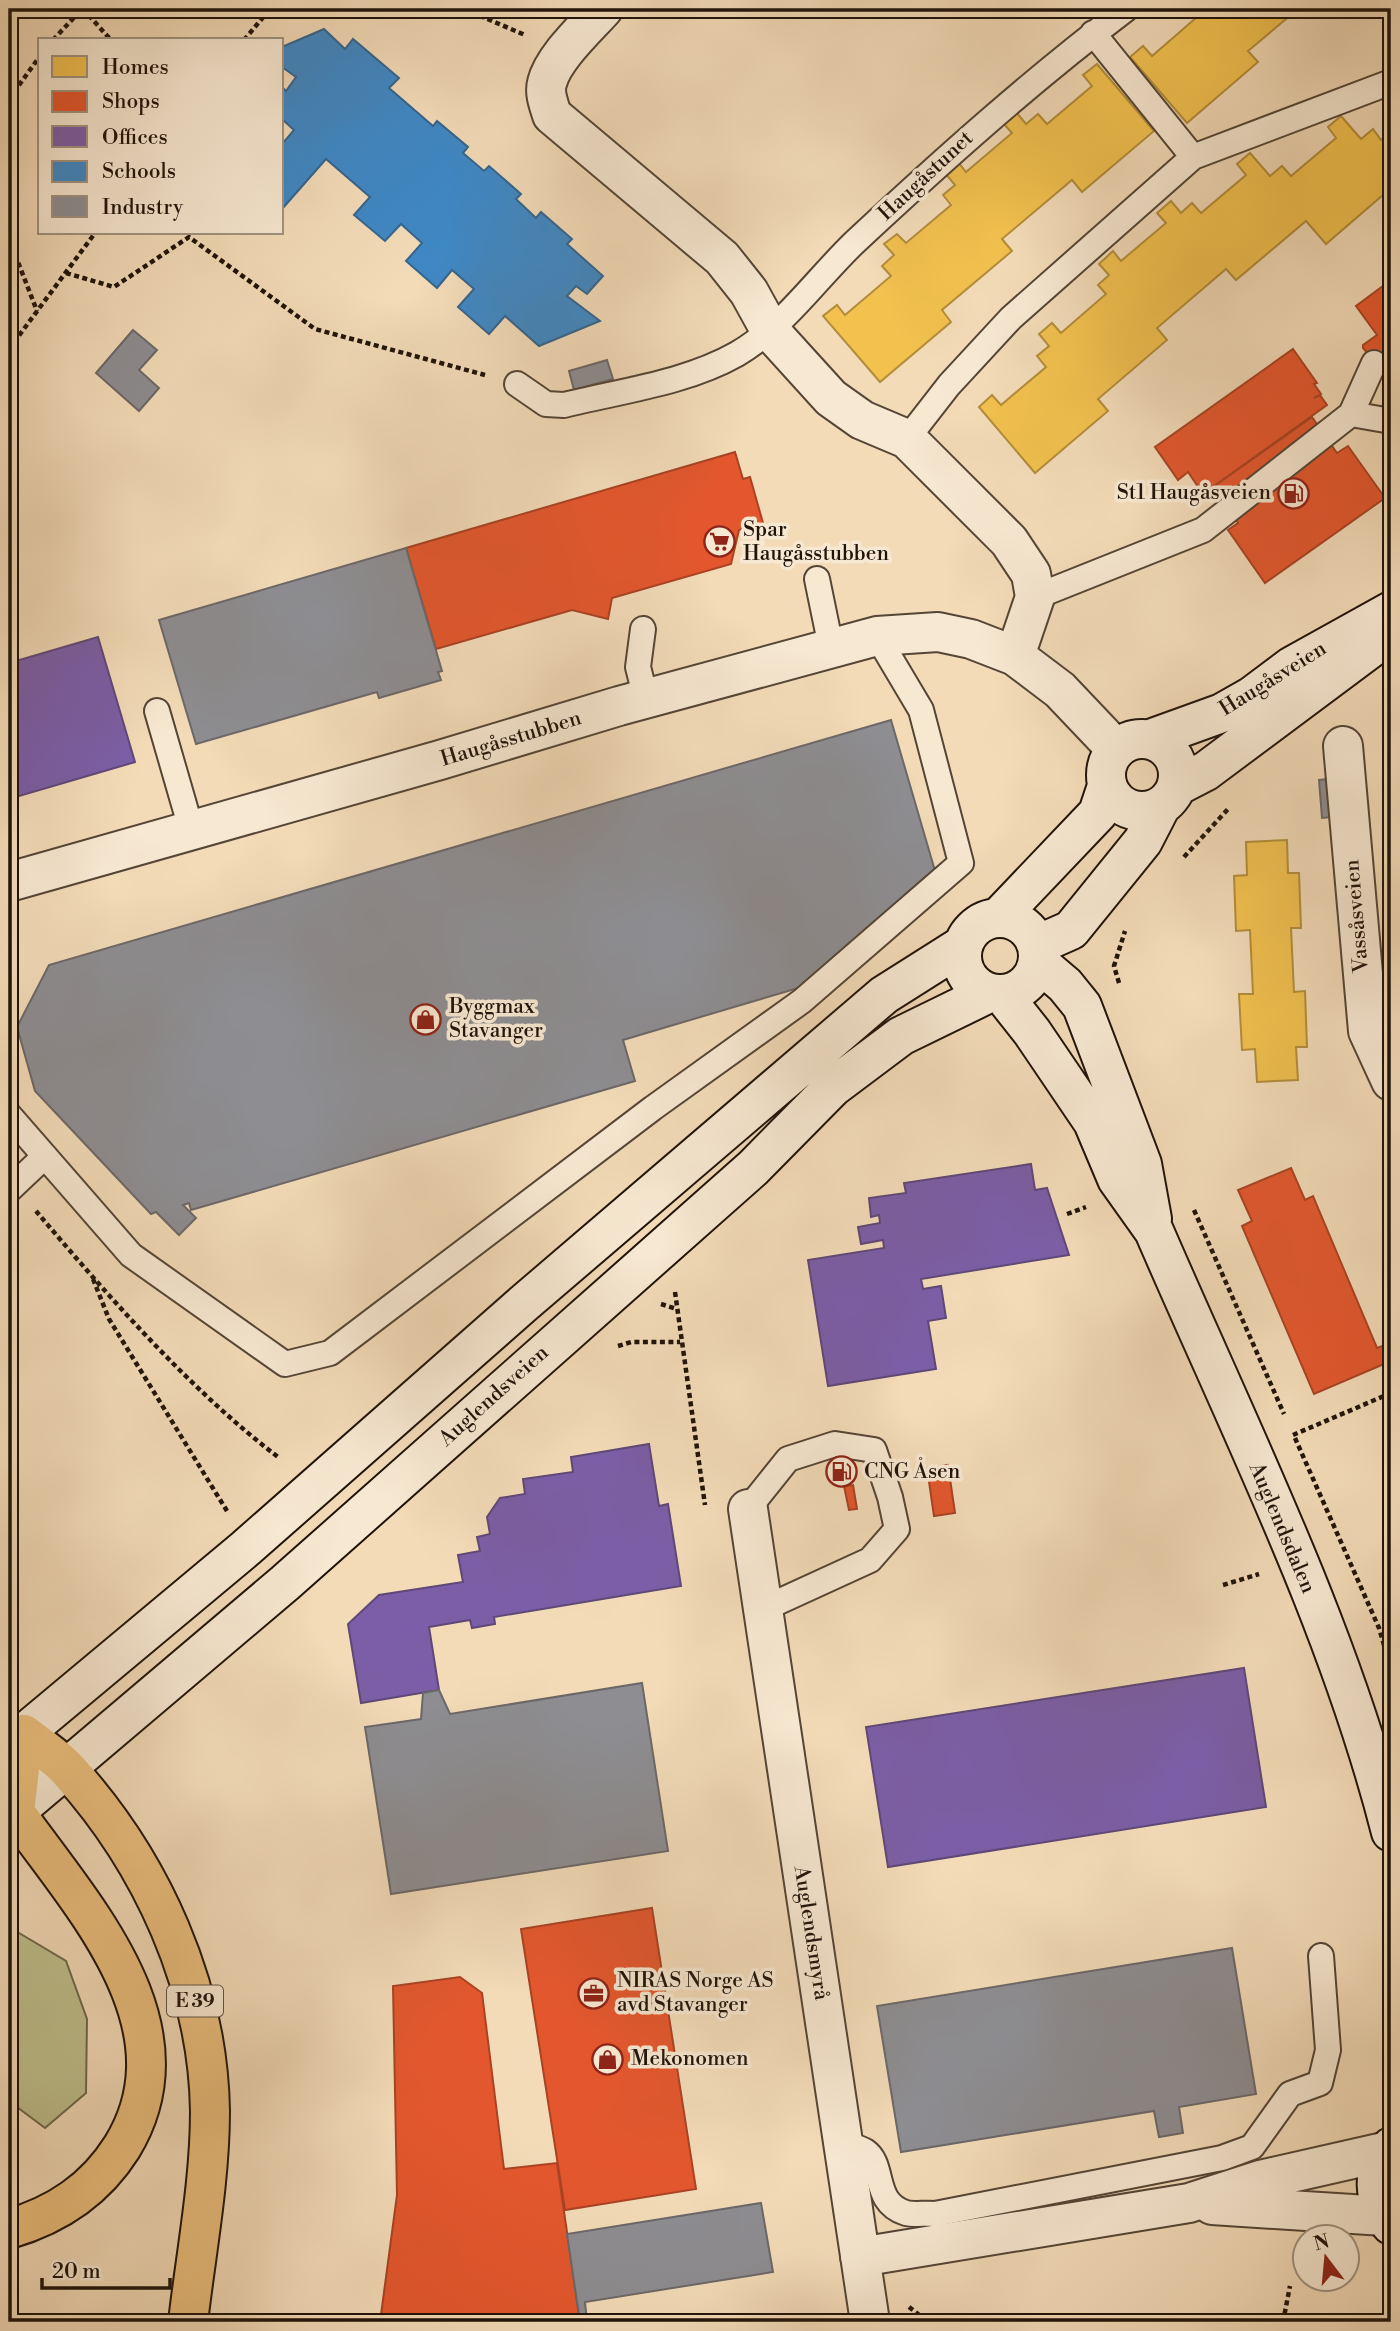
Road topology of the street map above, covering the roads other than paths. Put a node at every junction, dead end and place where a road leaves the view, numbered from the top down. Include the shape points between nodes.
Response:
1 (603, 9) edge
2 (1126, 9) edge
3 (1093, 33) junction
4 (1391, 82) edge
5 (1193, 157) junction
6 (771, 332) junction
7 (1374, 363) dead end
8 (517, 384) road end
9 (1351, 414) junction
10 (1391, 421) edge
11 (907, 439) junction
12 (817, 579) dead end
13 (1035, 597) junction
14 (1391, 611) edge
15 (643, 629) dead end
16 (1391, 633) edge
17 (877, 636) junction
18 (831, 647) junction
19 (1015, 656) junction
20 (646, 699) junction
21 (158, 711) dead end
22 (1133, 744) junction
23 (1343, 746) dead end
24 (1107, 786) junction
25 (1169, 796) junction
26 (192, 832) junction
27 (9, 882) edge
28 (998, 918) junction
29 (964, 945) junction
30 (1037, 954) junction
31 (996, 993) junction
32 (1391, 1082) edge
33 (9, 1115) edge
34 (45, 1156) junction
35 (11, 1187) edge
36 (1154, 1231) junction
37 (748, 1509) joint
38 (763, 1609) junction
39 (16, 1740) edge
40 (68, 1769) junction
41 (12, 1814) edge
42 (1391, 1832) edge
43 (1321, 1956) dead end
44 (844, 2144) junction
45 (1389, 2149) edge
46 (1189, 2203) junction
47 (1388, 2220) edge
48 (9, 2229) edge
49 (860, 2257) junction
50 (188, 2322) edge
51 (870, 2322) edge

1 - 6 main road via 565,52 546,83 552,115 722,258 749,292
2 - 3 lane, Haugåstunet
3 - 5 lane
3 - 6 lane, Haugåstunet via 970,135 841,256
4 - 5 lane
5 - 11 lane via 1011,318
6 - 8 lane, Haugåstunet via 734,356 685,375 564,405 546,404
6 - 11 main road via 831,398 862,420
7 - 9 lane
9 - 10 lane
9 - 13 lane via 1203,530
11 - 13 main road via 1009,541 1031,574
12 - 18 lane
13 - 19 main road
14 - 22 main road, Haugåsveien via 1292,666 1222,713
15 - 20 lane via 638,667
16 - 25 main road, Haugåsveien
17 - 18 main road, Haugåsstubben
17 - 19 main road, Haugåsstubben via 938,632
17 - 34 lane via 921,710 961,863 802,1001 330,1353 285,1364 131,1255
18 - 20 main road, Haugåsstubben
19 - 22 main road
20 - 26 main road, Haugåsstubben
21 - 26 lane
22 - 24 main road via 1108,760
22 - 25 main road via 1163,746 1173,756 1178,770
23 - 32 main road, Vassåsveien via 1368,1031
24 - 25 main road via 1114,798 1136,811 1149,811
24 - 28 main road via 1098,813
25 - 30 main road via 1143,841 1071,930
26 - 27 main road, Haugåsstubben
28 - 29 main road via 974,928
28 - 30 main road via 1022,925
29 - 31 main road via 964,969 978,988
29 - 39 main road via 884,995 246,1548
30 - 31 main road via 1026,984
30 - 36 main road, Auglendsdalen via 1082,1006 1142,1164
31 - 36 main road, Auglendsdalen via 1093,1122 1117,1179
31 - 40 main road, Auglendsveien via 901,1036 833,1087 753,1168
33 - 34 lane
34 - 35 lane
36 - 42 main road, Auglendsdalen via 1327,1631
37 - 38 main road, Auglendsmyrå
37 - 38 lane, Auglendsmyrå via 788,1458 835,1444 874,1450 897,1529 870,1560
38 - 44 main road, Auglendsmyrå
39 - 40 highway, E 39
39 - 41 highway
40 - 41 main road, Auglendsveien
40 - 50 highway, E 39 via 148,1884 189,1975 198,2015 210,2112
41 - 48 highway, E 39 via 116,1957 134,1995 148,2065 131,2132 97,2180 54,2212
43 - 44 lane via 1328,2050 1320,2083 1290,2094 1252,2147 1222,2158 934,2214 907,2213 889,2202 880,2189 874,2160 864,2150
44 - 49 main road, Auglendsmyrå
45 - 46 main road via 1260,2180
45 - 47 main road via 1377,2183 1378,2200
46 - 47 main road
46 - 49 main road
49 - 51 main road, Auglendsmyrå

